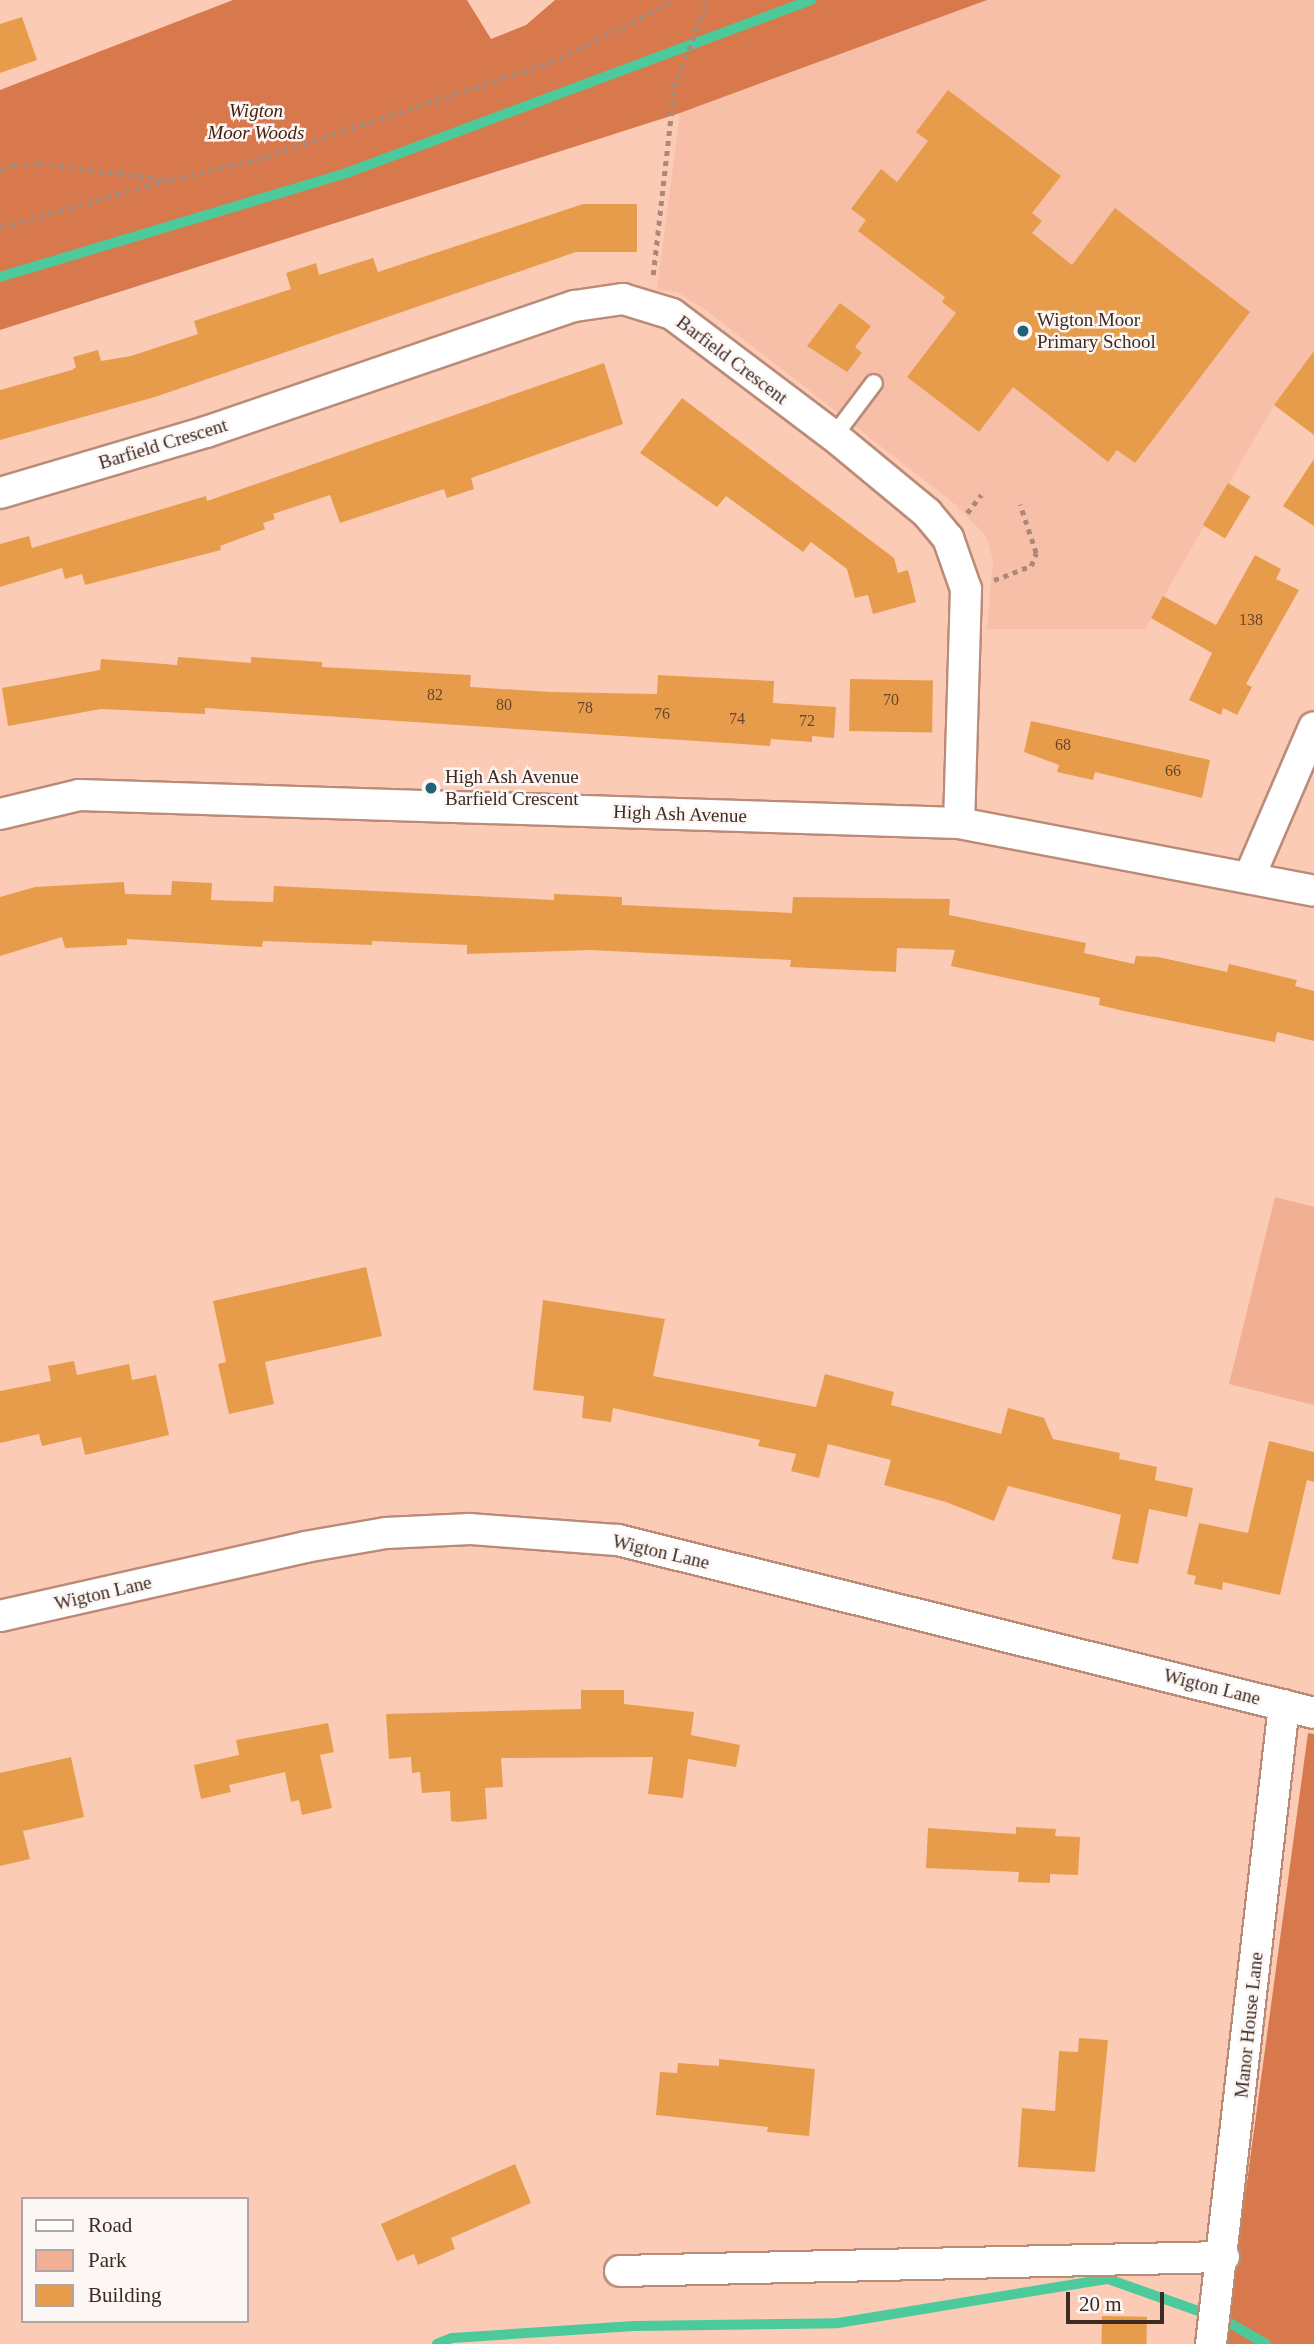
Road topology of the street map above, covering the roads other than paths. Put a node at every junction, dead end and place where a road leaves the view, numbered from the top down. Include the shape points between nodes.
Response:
1 (874, 383) dead end
2 (834, 436) junction
3 (0, 493) edge
4 (1314, 727) edge
5 (0, 814) edge
6 (959, 823) junction
7 (1249, 878) junction
8 (1314, 891) edge
9 (0, 1616) edge
10 (1284, 1705) junction
11 (1314, 1713) edge
12 (1224, 2257) junction
13 (620, 2272) dead end
14 (1211, 2344) edge

1 - 2 lane
2 - 3 street, Barfield Crescent via 672,314 623,299 575,306 206,432
2 - 6 street, Barfield Crescent via 927,513 948,538 966,589
4 - 7 street
5 - 6 street, High Ash Avenue via 79,795
6 - 7 street, High Ash Avenue
7 - 8 street, High Ash Avenue
9 - 10 street, Wigton Lane via 305,1547 386,1533 470,1528 618,1540
10 - 11 street, Wigton Lane
10 - 12 street, Manor House Lane
12 - 13 street
12 - 14 street, Manor House Lane

